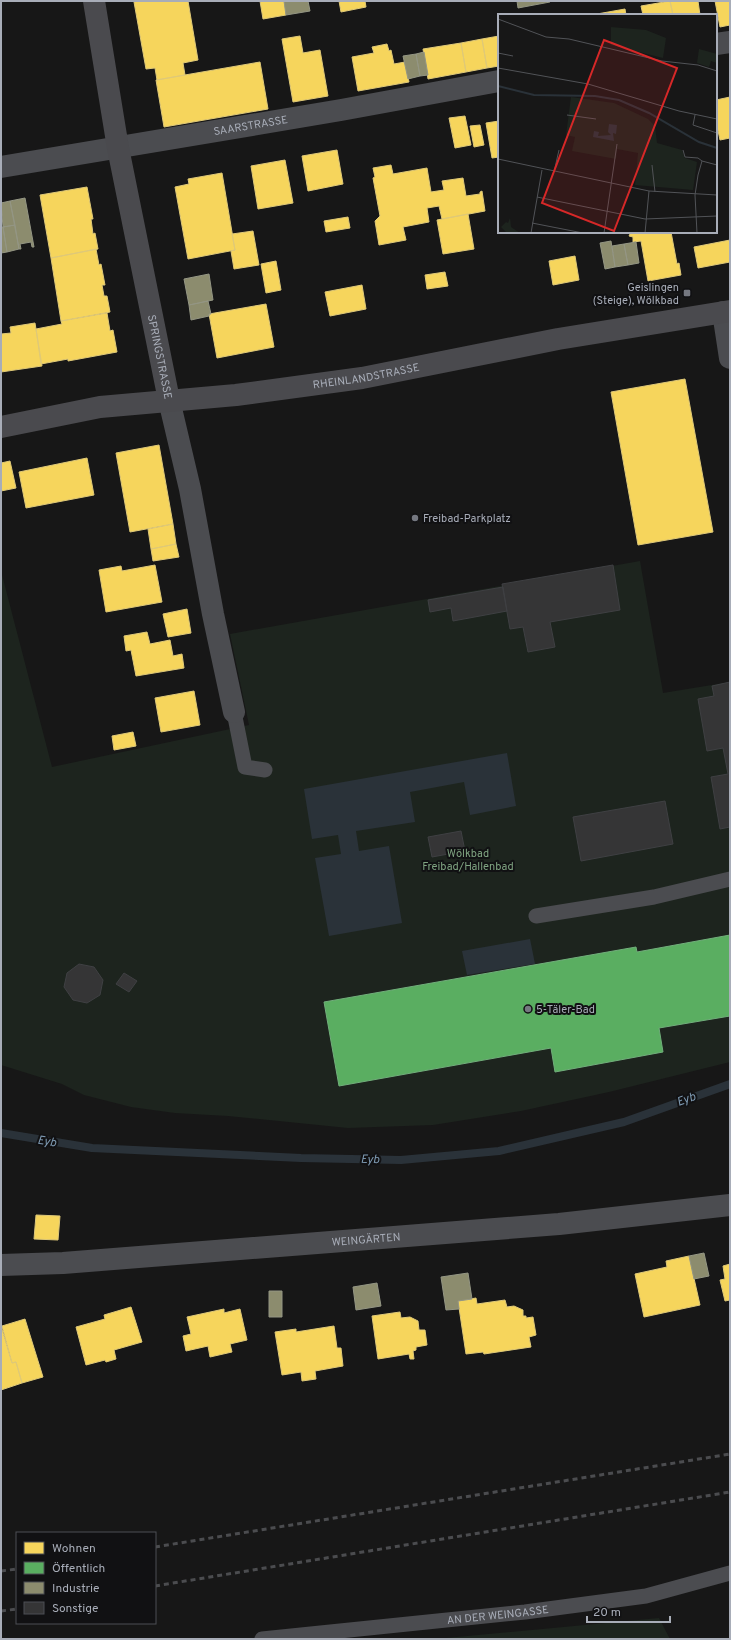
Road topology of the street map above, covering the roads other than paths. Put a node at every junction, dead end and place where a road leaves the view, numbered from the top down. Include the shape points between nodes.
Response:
1 (94, 1) edge
2 (730, 42) edge
3 (717, 44) edge
4 (498, 81) edge
5 (118, 148) junction
6 (1, 167) edge
7 (727, 311) edge
8 (730, 358) edge
9 (169, 400) junction
10 (1, 427) edge
11 (234, 712) joint
12 (265, 770) dead end
13 (730, 879) edge
14 (536, 916) dead end
15 (730, 1205) edge
16 (1, 1265) edge
17 (730, 1573) edge
18 (262, 1639) edge

1 - 5 main road, SPRINGSTRASSE
2 - 3 street
4 - 5 street, SAARSTRASSE
5 - 6 street, SAARSTRASSE
5 - 9 main road, SPRINGSTRASSE
7 - 8 street
7 - 9 main road, RHEINLANDSTRASSE via 558,339 362,378 236,395
9 - 10 main road, RHEINLANDSTRASSE via 100,407
9 - 11 street, SPRINGSTRASSE via 190,489
11 - 12 lane via 245,767
13 - 14 lane via 654,897
15 - 16 street, WEINGÄRTEN via 559,1224 63,1263
17 - 18 lane, AN DER WEINGASSE via 646,1596 525,1612

